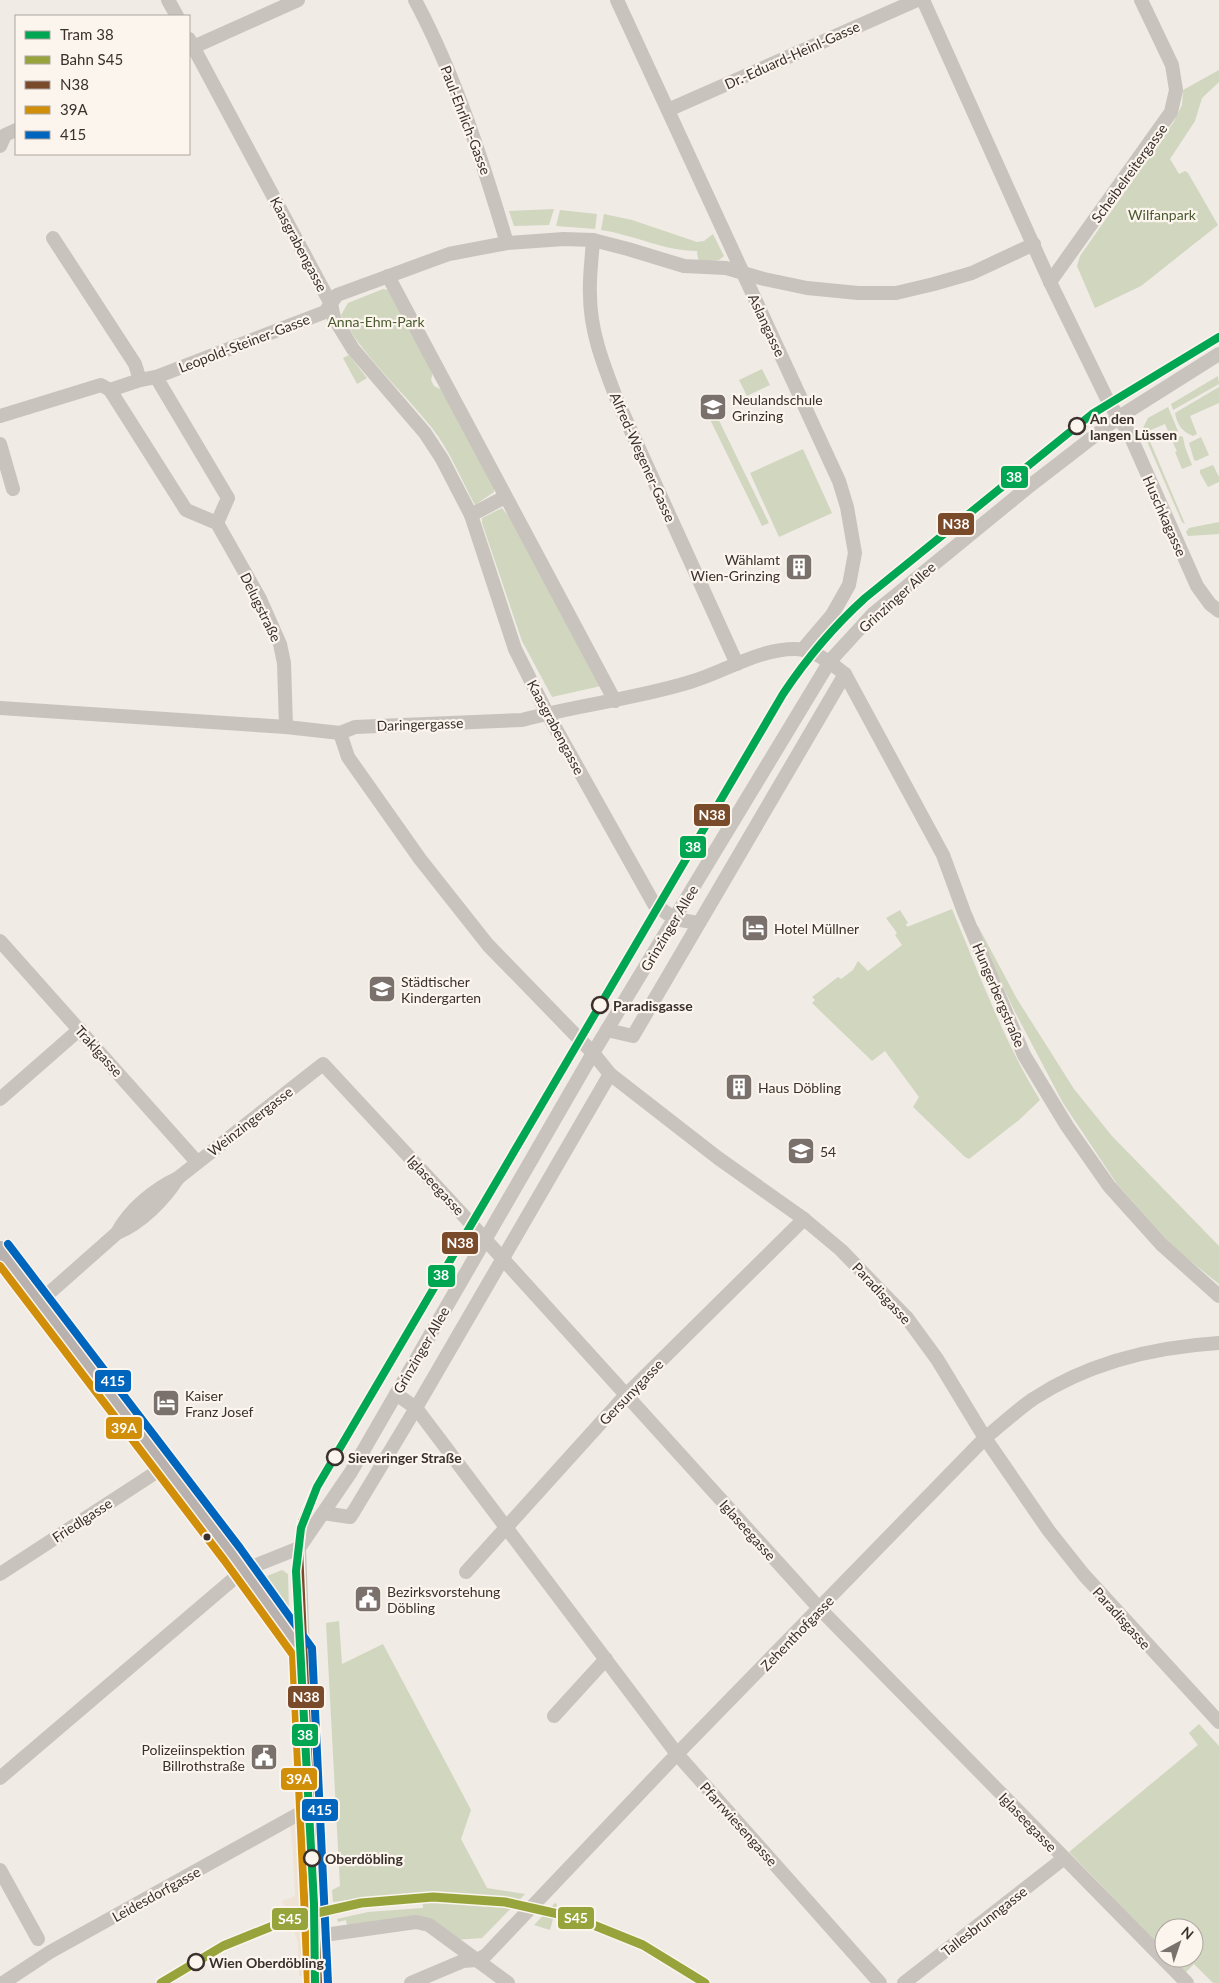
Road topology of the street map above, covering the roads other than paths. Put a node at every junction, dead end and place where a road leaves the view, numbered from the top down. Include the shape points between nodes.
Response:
1 (168, 0) edge
2 (298, 0) edge
3 (415, 0) edge
4 (617, 0) edge
5 (917, 0) edge
6 (923, 0) edge
7 (1141, 0) edge
8 (176, 15) edge
9 (190, 45) edge
10 (668, 110) junction
11 (15, 130) edge
12 (0, 146) edge
13 (53, 238) dead end
14 (593, 240) junction
15 (507, 243) junction
16 (1034, 244) junction
17 (744, 273) junction
18 (388, 276) junction
19 (1050, 282) junction
20 (331, 304) junction
21 (1219, 354) edge
22 (156, 377) junction
23 (140, 380) junction
24 (110, 390) junction
25 (0, 416) edge
26 (1119, 417) junction
27 (0, 444) edge
28 (13, 489) dead end
29 (505, 497) junction
30 (471, 515) junction
31 (217, 523) junction
32 (1219, 611) edge
33 (803, 649) junction
34 (830, 661) junction
35 (737, 664) junction
36 (845, 674) junction
37 (615, 701) junction
38 (0, 708) edge
39 (547, 713) junction
40 (286, 727) junction
41 (340, 733) junction
42 (675, 919) junction
43 (698, 923) junction
44 (0, 941) edge
45 (80, 1029) junction
46 (607, 1030) junction
47 (593, 1054) junction
48 (323, 1064) joint
49 (610, 1074) junction
50 (0, 1099) edge
51 (197, 1162) junction
52 (804, 1219) junction
53 (486, 1240) junction
54 (0, 1250) edge
55 (502, 1259) junction
56 (1219, 1296) edge
57 (39, 1302) junction
58 (1219, 1343) edge
59 (396, 1394) junction
60 (625, 1396) junction
61 (416, 1408) junction
62 (985, 1438) junction
63 (164, 1467) junction
64 (323, 1513) junction
65 (506, 1526) junction
66 (299, 1548) junction
67 (244, 1570) junction
68 (466, 1572) dead end
69 (0, 1574) edge
70 (820, 1609) junction
71 (303, 1652) junction
72 (606, 1659) junction
73 (554, 1716) dead end
74 (1219, 1722) edge
75 (677, 1754) junction
76 (0, 1778) edge
77 (311, 1807) junction
78 (1063, 1859) junction
79 (0, 1870) edge
80 (317, 1936) junction
81 (38, 1939) dead end
82 (477, 1960) junction
83 (4, 1983) edge
84 (318, 1983) edge
85 (411, 1983) edge
86 (508, 1983) edge
87 (880, 1983) edge
88 (904, 1983) edge
89 (1187, 1983) edge

1 - 8 street
2 - 9 street
3 - 15 street, Paul-Ehrlich-Gasse via 460,98
4 - 10 street, Aslangasse
5 - 10 street, Dr.-Eduard-Heinl-Gasse
6 - 16 street
7 - 19 street, Scheibelreitergasse via 1172,66 1176,90 1171,112
9 - 20 street, Kaasgrabengasse
10 - 17 street, Aslangasse
11 - 12 street via 5,135
13 - 23 street via 135,364
14 - 15 street, Leopold-Steiner-Gasse
14 - 17 street, Leopold-Steiner-Gasse via 684,266 726,268
14 - 35 street, Alfred-Wegener-Gasse via 590,295 594,334 603,364
15 - 18 street, Leopold-Steiner-Gasse via 449,254
16 - 17 street, Leopold-Steiner-Gasse via 972,273 896,293 807,288
16 - 19 street
17 - 33 street, Aslangasse via 839,481 855,553 849,585 841,600
18 - 20 street, Leopold-Steiner-Gasse via 337,296
18 - 29 street
19 - 26 street via 1109,403
20 - 22 street, Leopold-Steiner-Gasse via 325,312
20 - 30 street, Kaasgrabengasse via 334,318 353,349 425,434 442,459
21 - 26 street, Grinzinger Allee
22 - 23 street, Leopold-Steiner-Gasse
22 - 31 street via 228,498
23 - 24 street, Leopold-Steiner-Gasse
24 - 25 street, Leopold-Steiner-Gasse via 101,386
24 - 31 street via 186,510
26 - 32 street, Huschkagasse via 1197,586
26 - 34 street, Grinzinger Allee via 881,608
27 - 28 street
29 - 30 street
29 - 37 street
30 - 39 street, Kaasgrabengasse via 515,649
31 - 40 street, Delugstraße via 260,600 280,644 286,675
33 - 34 street, Daringergasse
33 - 35 street, Daringergasse via 771,652
34 - 36 street, Hungerbergstraße
34 - 42 street, Grinzinger Allee
35 - 37 street, Daringergasse via 690,682
36 - 43 street, Grinzinger Allee
36 - 56 street, Hungerbergstraße via 943,855 1024,1055 1048,1095 1110,1186 1162,1246
37 - 39 street, Daringergasse
38 - 40 street, Daringergasse
39 - 41 street, Daringergasse via 522,720 355,726
39 - 42 street, Kaasgrabengasse via 654,904
40 - 41 street, Daringergasse
41 - 47 street, Paradisgasse via 348,757 420,859 488,945
42 - 43 street
42 - 46 street, Grinzinger Allee
43 - 46 street, Grinzinger Allee via 633,1036
44 - 45 street, Traklgasse
45 - 50 street
45 - 51 street, Traklgasse
46 - 47 street, Grinzinger Allee
47 - 49 street, Paradisgasse
47 - 53 street, Grinzinger Allee
48 - 51 street, Weinzingergasse
48 - 53 street, Iglaseegasse
49 - 52 street, Paradisgasse via 718,1158
49 - 55 street, Grinzinger Allee
51 - 57 street, Weinzingergasse via 178,1178 170,1192 130,1227 117,1233
52 - 60 street, Gersunygasse
52 - 62 street, Paradisgasse via 841,1250 907,1318 937,1359
53 - 55 street, Iglaseegasse
53 - 59 street, Grinzinger Allee
54 - 57 main road
55 - 60 street, Iglaseegasse
55 - 61 street, Grinzinger Allee
57 - 63 main road
58 - 62 street, Zehenthofgasse via 1164,1348 1088,1372 1033,1399
59 - 61 street, Pfarrwiesengasse
59 - 64 street, Grinzinger Allee
60 - 65 street, Gersunygasse
60 - 70 street, Iglaseegasse
61 - 64 street, Grinzinger Allee via 350,1517
61 - 65 street, Pfarrwiesengasse
62 - 70 street, Zehenthofgasse
62 - 74 street, Paradisgasse via 1049,1532 1084,1575
63 - 67 main road
63 - 69 street, Friedlgasse
64 - 66 street, Grinzinger Allee
65 - 68 street, Gersunygasse
65 - 72 street, Pfarrwiesengasse
66 - 67 street
66 - 71 street
67 - 71 main road
67 - 76 street
70 - 75 street, Zehenthofgasse
70 - 78 street, Iglaseegasse
71 - 77 main road
72 - 73 street
72 - 75 street, Pfarrwiesengasse
75 - 82 street, Zehenthofgasse via 492,1950
75 - 87 street, Pfarrwiesengasse
77 - 80 main road
77 - 83 street, Leidesdorfgasse via 50,1952
78 - 88 street, Tallesbrunngasse
78 - 89 street, Iglaseegasse
79 - 81 street
80 - 82 street via 416,1922 428,1925
80 - 84 main road
82 - 85 street, Zehenthofgasse via 464,1961
82 - 86 street

